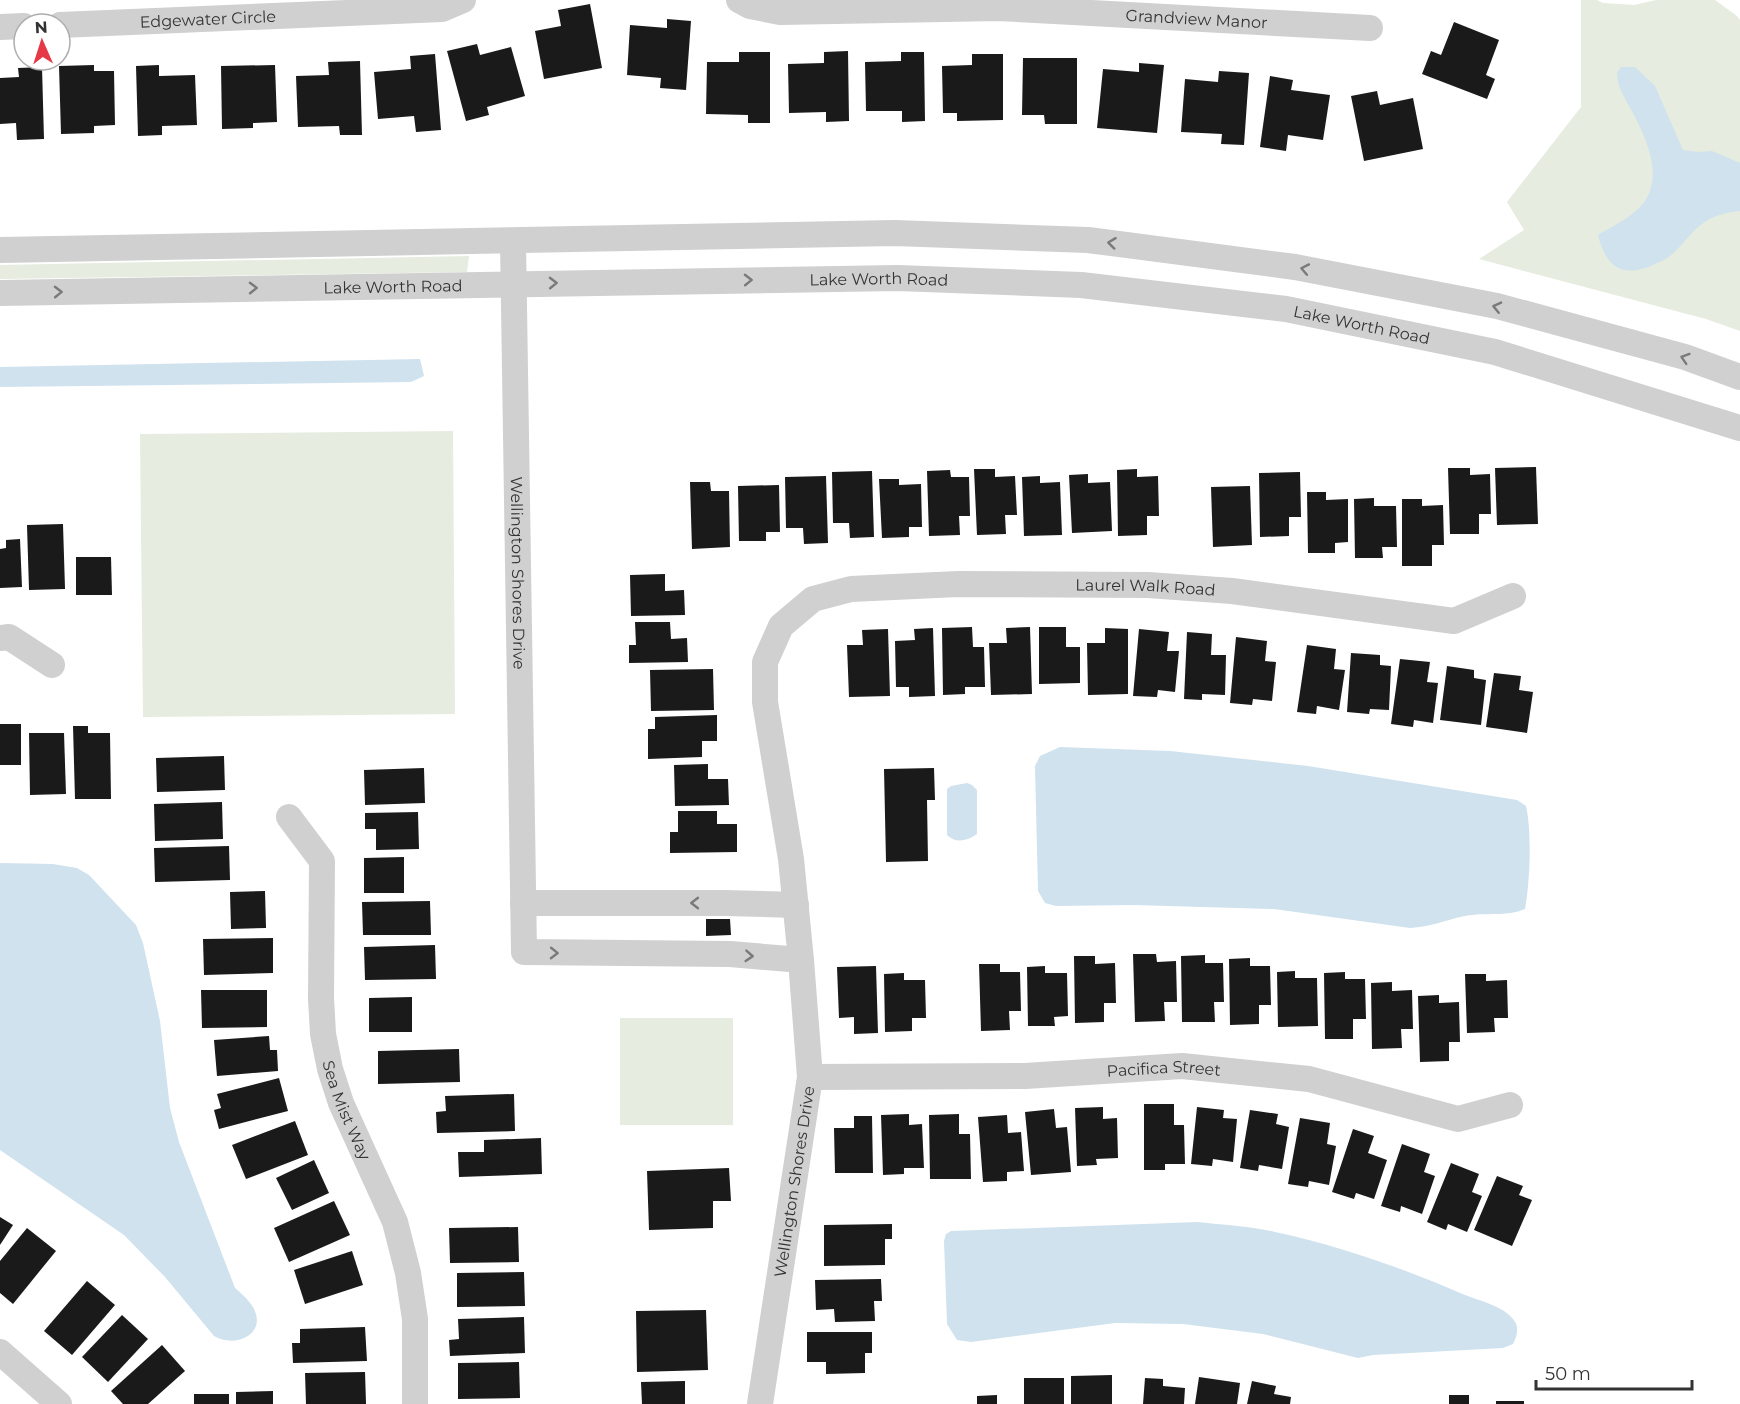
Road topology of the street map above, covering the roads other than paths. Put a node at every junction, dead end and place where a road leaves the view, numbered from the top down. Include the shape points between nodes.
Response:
1 (463, 0) edge
2 (739, 0) edge
3 (238, 8) edge
4 (72, 24) edge
5 (1370, 28) dead end
6 (513, 241) junction
7 (0, 250) edge
8 (515, 284) junction
9 (0, 293) edge
10 (1740, 377) edge
11 (1740, 428) edge
12 (1513, 596) dead end
13 (781, 626) joint
14 (0, 638) edge
15 (52, 665) dead end
16 (290, 817) dead end
17 (523, 903) junction
18 (796, 905) junction
19 (801, 960) junction
20 (810, 1077) junction
21 (1510, 1105) dead end
22 (0, 1352) edge
23 (60, 1404) edge
24 (415, 1404) edge
25 (760, 1404) edge

1 - 3 street, Edgewater Circle via 442,9
2 - 5 street, Grandview Manor via 780,12 999,8
3 - 4 street, Edgewater Circle
6 - 7 street
6 - 8 street, Wellington Shores Drive
10 -> 6 street via 1685,357 1497,306 1295,267 1088,240 895,233
9 -> 8 street, Lake Worth Road
8 -> 11 street, Lake Worth Road via 898,278 1081,285 1286,309 1495,352
8 - 17 street, Wellington Shores Drive
12 - 13 street, Laurel Walk Road via 1454,621 1148,585 958,584 851,589 813,599
13 - 18 street, Wellington Shores Drive via 765,662 765,702
14 - 15 street via 9,637
16 - 24 street, Sea Mist Way via 322,861 323,1034 341,1103 395,1222 408,1273 415,1318
18 -> 17 street
17 -> 19 street, Wellington Shores Drive via 524,952 730,954
18 - 19 street, Wellington Shores Drive
19 - 20 street, Wellington Shores Drive
20 - 21 street, Pacifica Street via 1025,1076 1182,1066 1309,1078 1458,1119
20 - 25 street, Wellington Shores Drive
22 - 23 street

